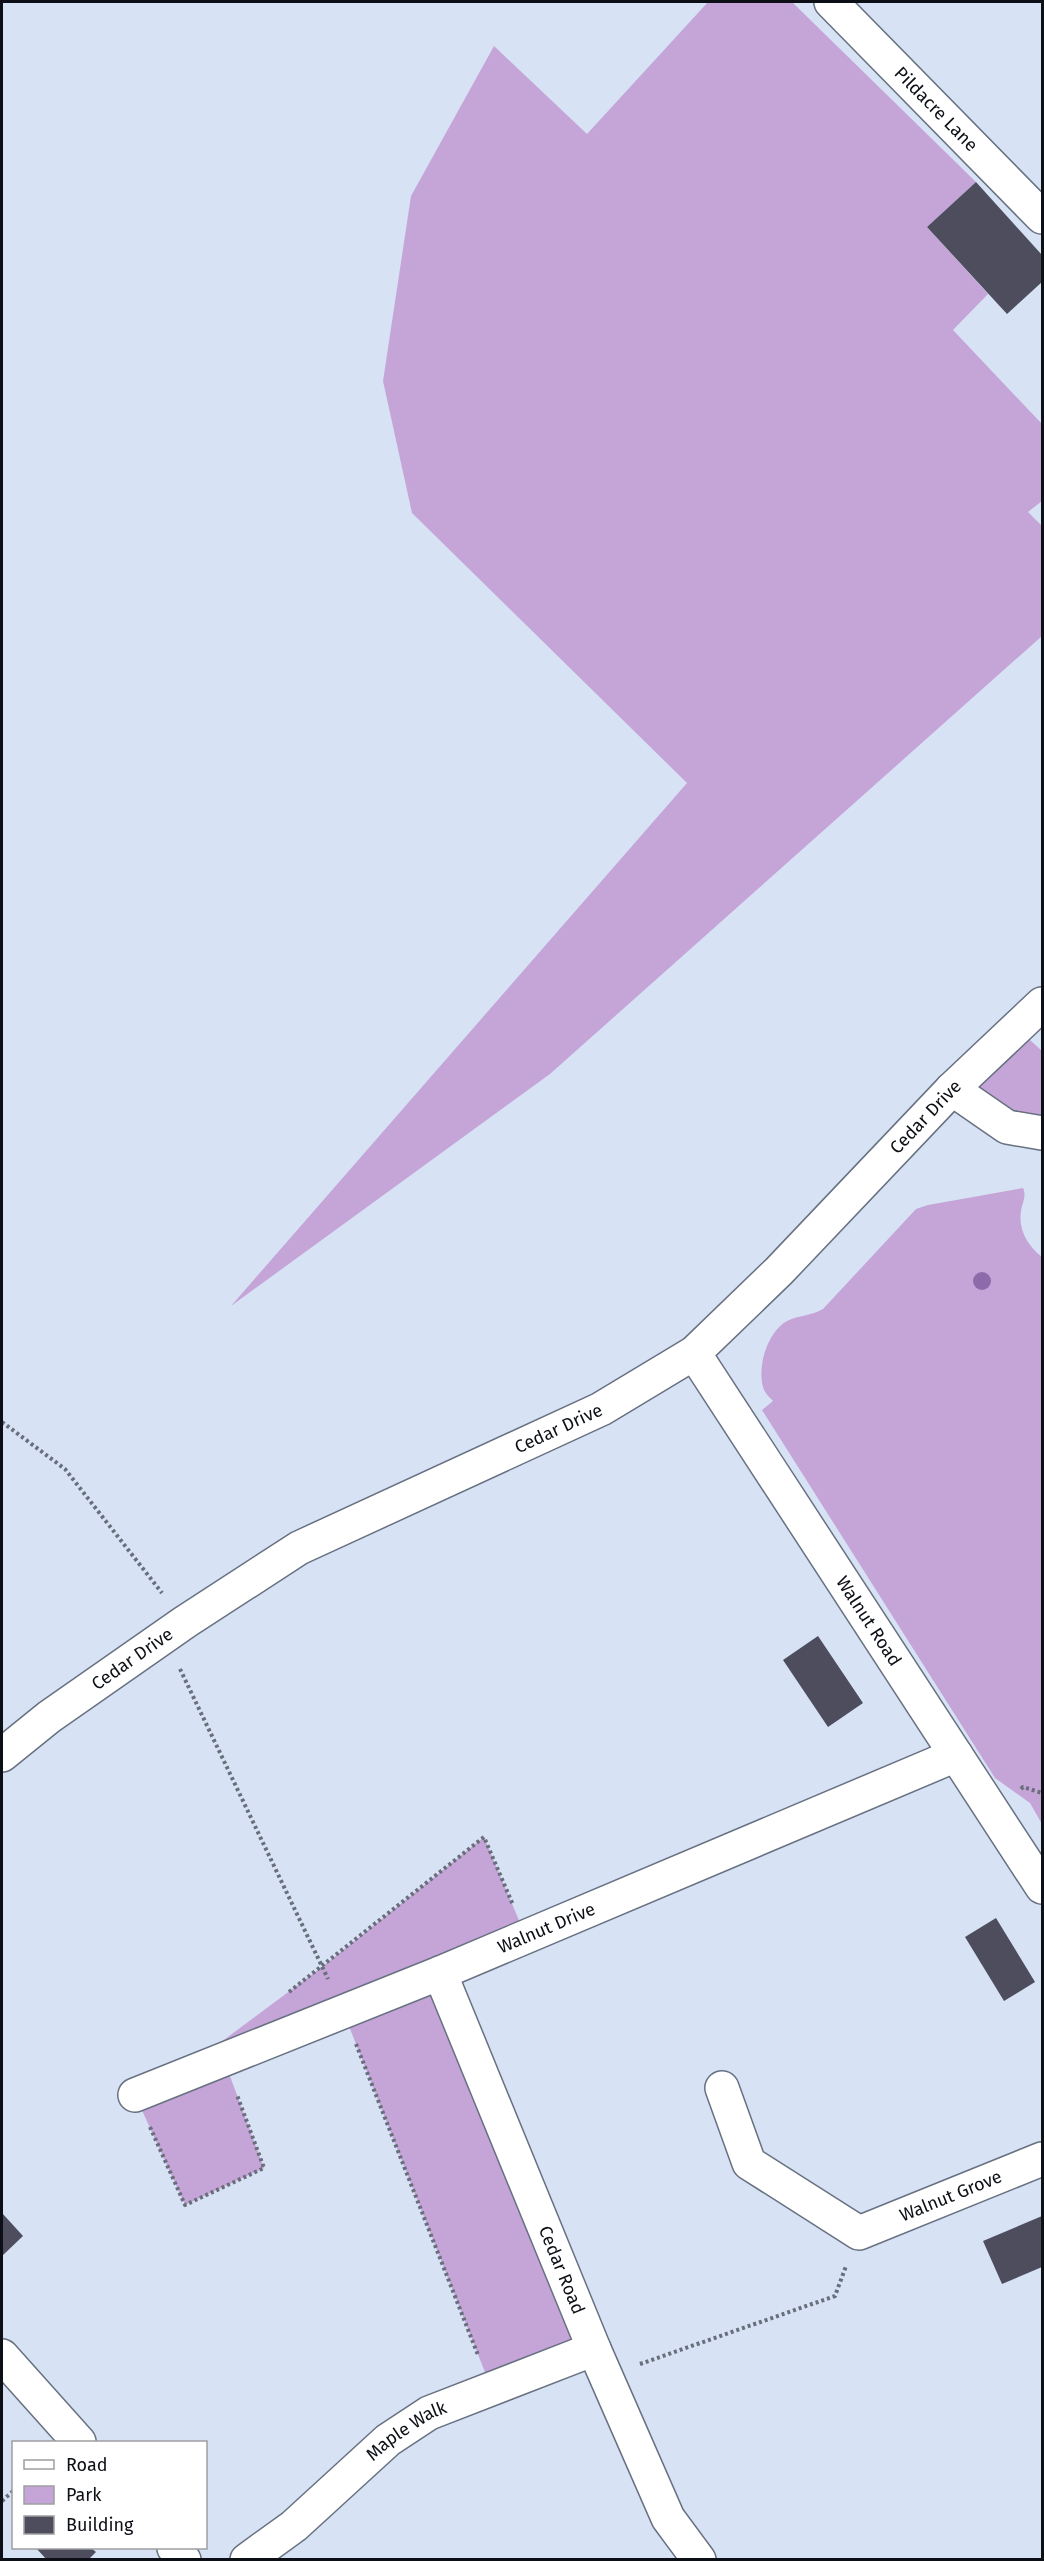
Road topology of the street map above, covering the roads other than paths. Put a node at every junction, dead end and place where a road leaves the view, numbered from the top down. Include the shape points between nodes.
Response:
1 (831, 2) edge
2 (1042, 217) edge
3 (1042, 1004) edge
4 (952, 1089) junction
5 (1042, 1132) edge
6 (694, 1353) junction
7 (2, 1755) edge
8 (956, 1755) junction
9 (1042, 1887) edge
10 (440, 1973) junction
11 (722, 2088) dead end
12 (135, 2095) dead end
13 (1042, 2159) edge
14 (2, 2356) edge
15 (600, 2363) junction
16 (78, 2441) edge
17 (247, 2559) edge
18 (699, 2559) edge

1 - 2 street, Pildacre Lane
3 - 4 street, Cedar Drive
4 - 5 street via 1007,1127
4 - 6 street, Cedar Drive via 779,1271
6 - 7 street, Cedar Drive via 601,1409 299,1548 185,1622 49,1717
6 - 8 street, Walnut Road
8 - 9 street, Walnut Road
8 - 10 street, Walnut Drive
10 - 12 street, Walnut Drive
10 - 15 street, Cedar Road
11 - 13 street, Walnut Grove via 749,2163 859,2233
14 - 16 street
15 - 17 street, Maple Walk via 429,2413 387,2440 294,2526
15 - 18 street, Cedar Road via 668,2518

